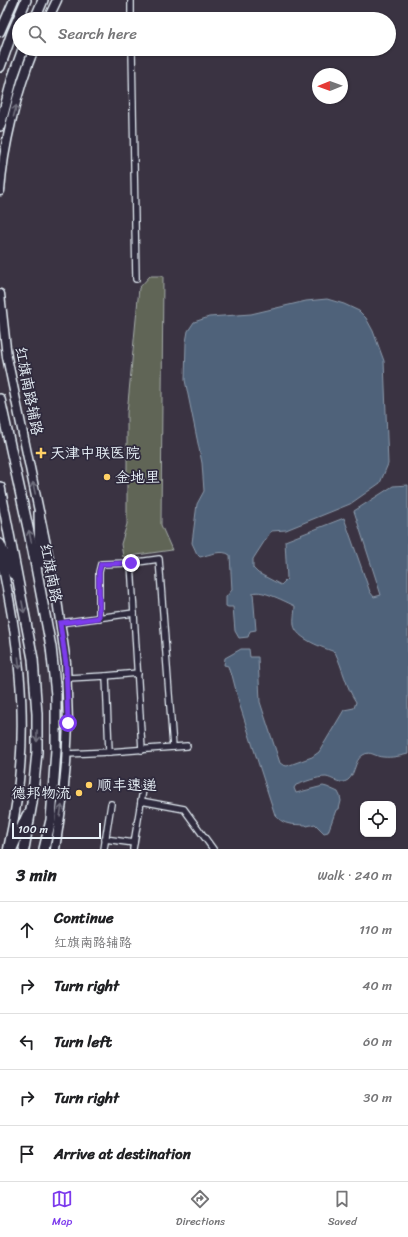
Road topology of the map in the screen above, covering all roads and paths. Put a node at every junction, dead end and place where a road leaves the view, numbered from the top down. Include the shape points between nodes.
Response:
1 (14, 0) edge
2 (26, 0) edge
3 (43, 0) edge
4 (57, 0) edge
5 (131, 0) edge
6 (21, 12) edge
7 (38, 12) edge
8 (51, 12) edge
9 (131, 12) edge
10 (0, 32) edge
11 (12, 33) edge
12 (20, 56) edge
13 (32, 56) edge
14 (132, 56) edge
15 (0, 67) edge
16 (0, 126) edge
17 (0, 191) edge
18 (136, 278) dead end
19 (0, 294) edge
20 (0, 399) edge
21 (0, 487) edge
22 (39, 513) junction
23 (0, 544) edge
24 (0, 555) edge
25 (131, 563) junction
26 (2, 569) edge
27 (40, 588) junction
28 (20, 589) junction
29 (134, 613) junction
30 (99, 618) junction
31 (60, 623) junction
32 (138, 673) junction
33 (106, 676) junction
34 (67, 678) junction
35 (187, 746) dead end
36 (173, 747) junction
37 (142, 750) junction
38 (110, 752) junction
39 (67, 754) junction
40 (144, 784) dead end
41 (141, 802) junction
42 (32, 803) junction
43 (111, 804) dead end
44 (105, 839) junction
45 (133, 846) edge
46 (8, 849) edge
47 (12, 849) edge
48 (24, 849) edge
49 (44, 849) edge
50 (55, 849) edge
51 (104, 849) edge
52 (213, 849) edge

1 - 10 main road
2 - 6 highway
3 - 7 highway
4 - 8 main road
5 - 9 street
11 - 15 highway
12 - 16 highway
17 -> 13 main road via 10,129
14 - 18 street
22 -> 19 main road, 红旗南路辅路 via 6,357
27 -> 20 highway, 红旗南路
21 - 28 highway
22 - 27 highway
22 - 31 main road, 红旗南路辅路
23 - 28 highway
24 - 26 main road
25 - 29 street
25 - 30 street via 101,564
25 - 36 street via 159,559
26 -> 46 main road via 14,624 22,712 21,773
27 - 49 highway, 红旗南路 via 51,647 56,711 51,820
28 -> 42 highway via 33,659 37,714 37,752
29 - 30 street
29 - 32 street
30 - 31 street
31 - 34 main road, 红旗南路辅路
32 - 33 street
32 - 37 street
33 - 34 street
33 - 38 street
34 - 39 main road, 红旗南路辅路
35 - 36 street
36 - 37 street
37 - 38 street
38 - 39 street
50 -> 39 main road, 红旗南路辅路
40 - 41 street
41 - 45 street
41 - 52 street via 184,810
42 - 47 highway
42 - 48 highway
43 - 44 street
44 - 45 street
44 - 51 street

